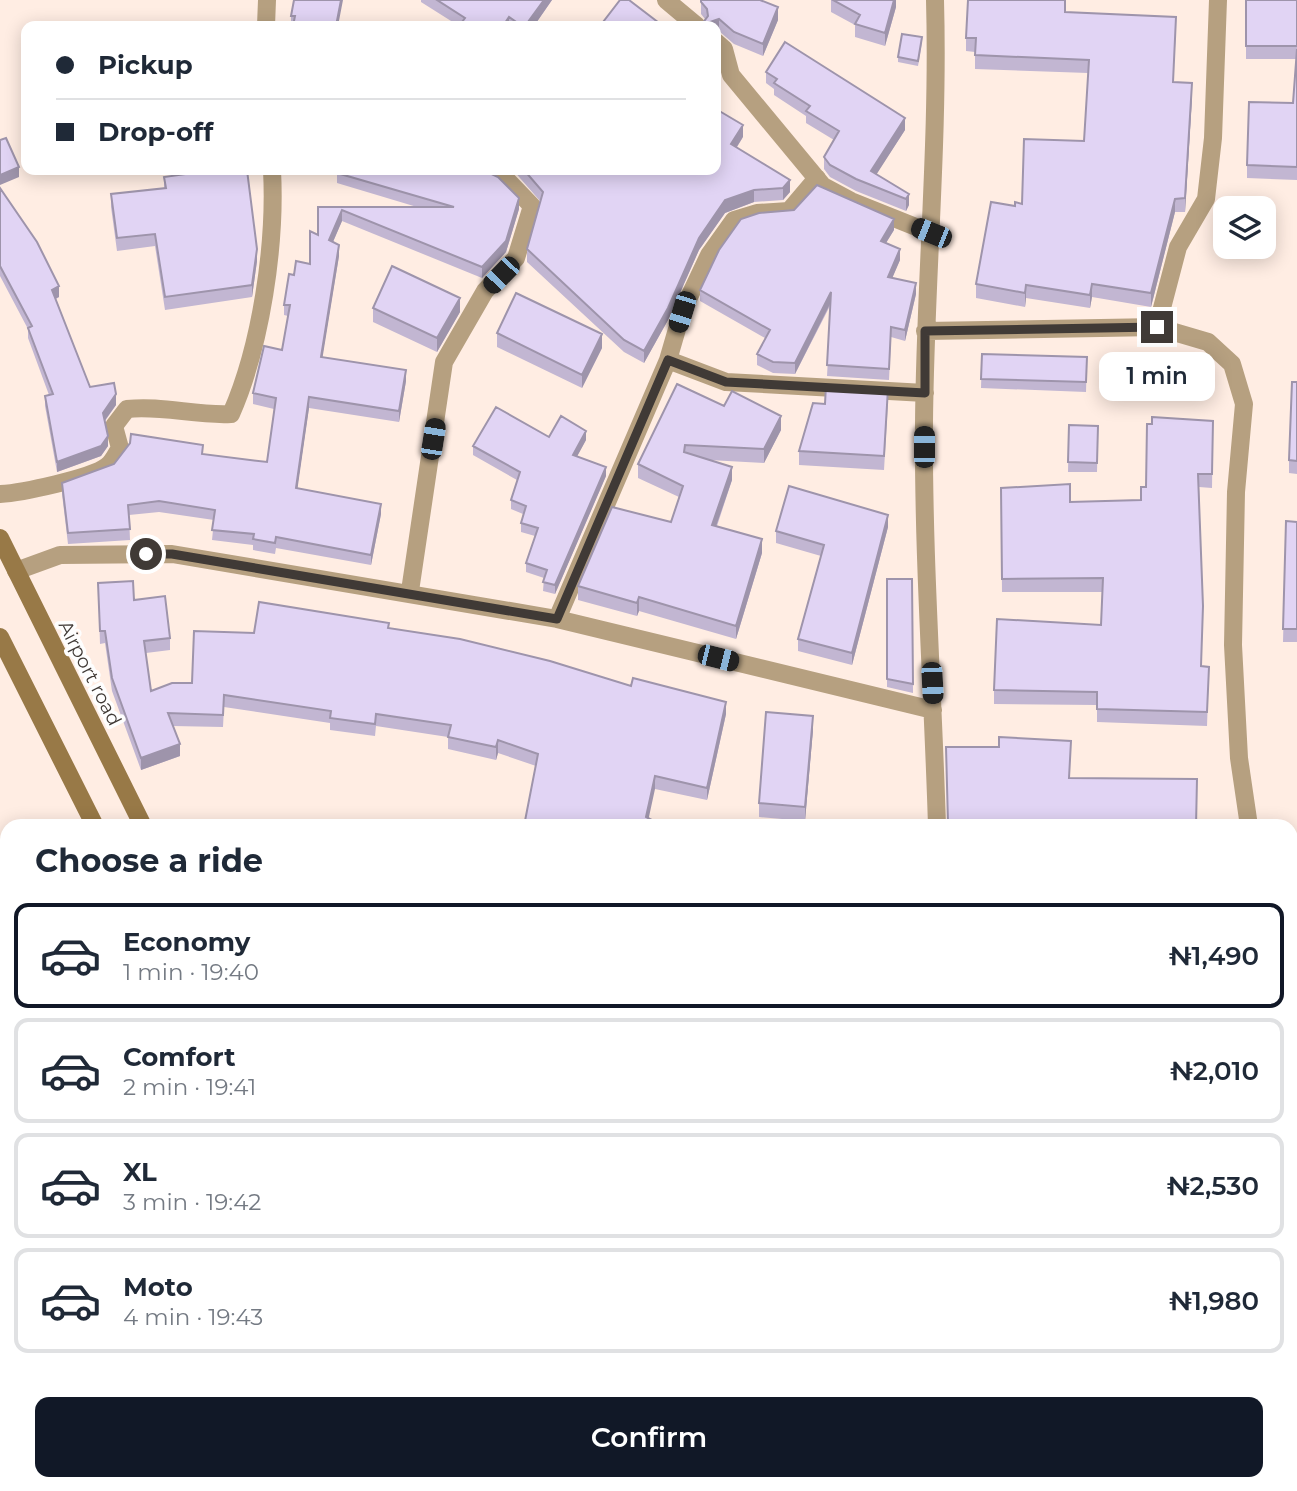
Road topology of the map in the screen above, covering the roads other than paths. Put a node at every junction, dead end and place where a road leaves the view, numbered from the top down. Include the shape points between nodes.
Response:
1 (267, 0) edge
2 (666, 0) edge
3 (935, 0) edge
4 (1218, 0) edge
5 (266, 21) edge
6 (691, 21) edge
7 (721, 46) edge
8 (272, 175) edge
9 (499, 175) edge
10 (817, 178) junction
11 (931, 233) junction
12 (1157, 327) junction
13 (925, 331) junction
14 (668, 360) junction
15 (925, 393) junction
16 (0, 494) edge
17 (0, 538) edge
18 (16, 571) junction
19 (411, 592) junction
20 (557, 619) junction
21 (0, 637) edge
22 (933, 710) junction
23 (91, 819) edge
24 (140, 819) edge
25 (937, 819) edge
26 (1248, 819) edge

1 - 5 street
2 - 6 street
3 - 11 street
4 - 12 street via 1206,199 1178,247
7 - 10 street via 732,75
8 - 16 street via 269,267 241,392 231,414 127,409 114,426 120,447 109,465 94,473
9 - 19 street via 532,206 516,258 485,291 444,362
10 - 11 street via 851,201
10 - 14 street via 789,211 734,220 709,255 682,312
11 - 13 street
12 - 13 street
12 - 26 street via 1208,342 1232,363 1244,404 1236,492 1233,645 1239,758
13 - 15 street
14 - 15 street via 726,382
14 - 20 street
15 - 22 street via 924,545
17 - 18 main road, Airport road
18 - 19 street via 60,555 172,554
18 - 24 main road, Airport road
19 - 20 street
20 - 22 street
21 - 23 main road
22 - 25 street

